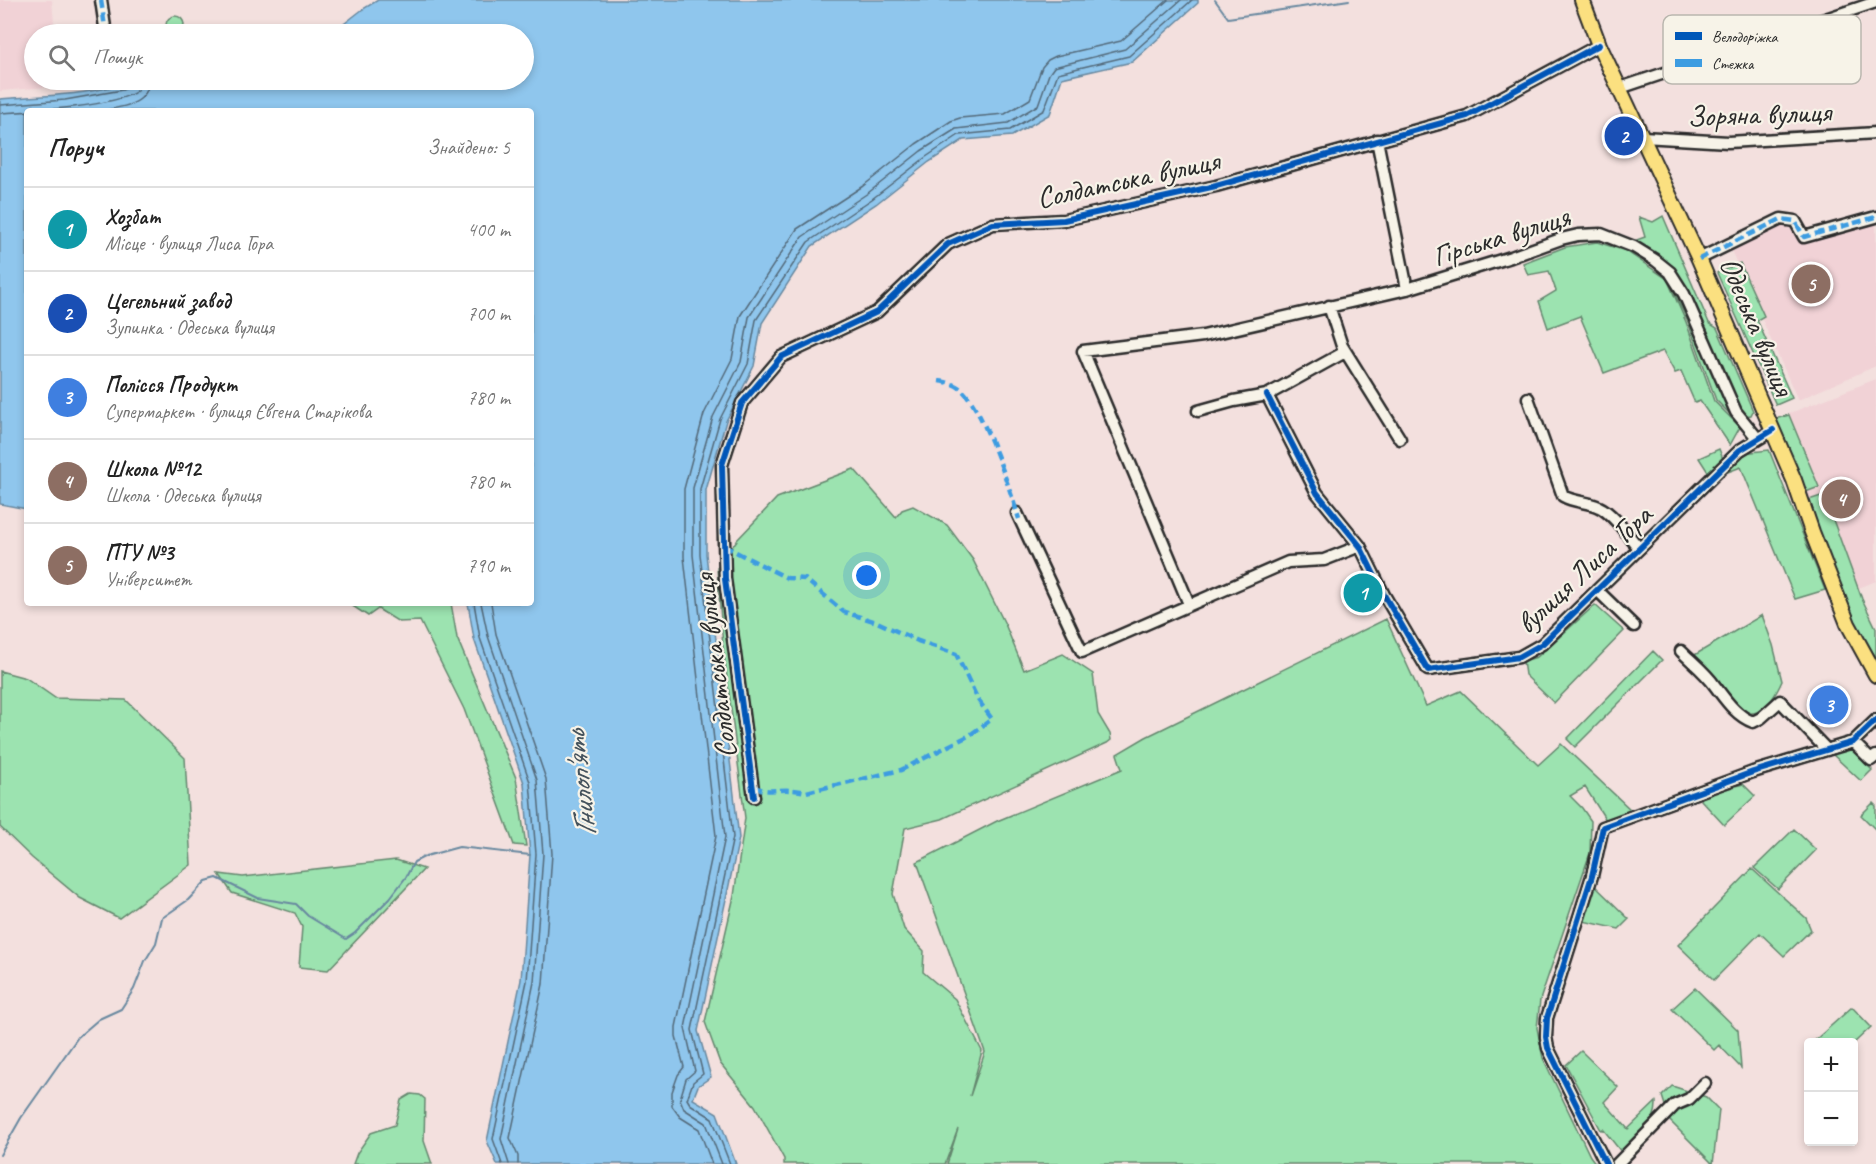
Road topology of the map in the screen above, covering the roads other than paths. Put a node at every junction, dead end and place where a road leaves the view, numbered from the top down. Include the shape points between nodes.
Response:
1 (101, 0) edge
2 (1581, 0) edge
3 (1876, 2) edge
4 (1837, 15) edge
5 (105, 24) edge
6 (1599, 45) junction
7 (1663, 74) edge
8 (1620, 88) junction
9 (1876, 134) edge
10 (1642, 137) junction
11 (1377, 140) junction
12 (1876, 217) edge
13 (1699, 259) junction
14 (1407, 289) junction
15 (1329, 306) junction
16 (1345, 352) junction
17 (1267, 395) junction
18 (1528, 398) dead end
19 (1198, 411) dead end
20 (1773, 430) junction
21 (1400, 439) dead end
22 (1758, 439) junction
23 (1017, 513) dead end
24 (1360, 546) junction
25 (1640, 548) junction
26 (1596, 590) junction
27 (1189, 604) junction
28 (1634, 626) dead end
29 (1681, 651) dead end
30 (1876, 675) edge
31 (1876, 720) edge
32 (1853, 742) junction
33 (1827, 750) junction
34 (1876, 756) edge
35 (754, 797) dead end
36 (1705, 1083) dead end
37 (1606, 1164) edge
38 (1617, 1164) edge

1 - 5 street
2 - 6 main road, Одеська вулиця
3 - 4 street
6 - 8 main road, Одеська вулиця
6 - 11 street, Солдатська вулиця via 1467,116
7 - 8 street
8 - 10 main road, Одеська вулиця
9 - 10 street, Зоряна вулиця via 1728,142
10 - 13 main road, Одеська вулиця
11 - 14 street
11 - 35 street, Солдатська вулиця via 1216,186 1064,220 993,224 948,244 877,312 781,357 742,403 722,465 725,579
12 - 13 street via 1804,237 1795,221 1781,219
13 - 20 main road, Одеська вулиця
14 - 15 street, Гірська вулиця
14 - 22 street, Гірська вулиця via 1578,235 1601,234 1634,247 1670,272 1736,412
15 - 16 street
15 - 27 street, Гірська вулиця via 1203,336 1083,351
16 - 17 street
16 - 21 street
17 - 19 street
17 - 24 street via 1317,494
18 - 25 street via 1563,496 1600,507
20 - 22 street, вулиця Лиса Гора
20 - 30 main road, Одеська вулиця via 1840,605
22 - 25 street, вулиця Лиса Гора via 1740,450
23 - 27 street via 1082,652
24 - 26 street, вулиця Лиса Гора via 1428,670 1531,652
24 - 27 street via 1324,560 1288,562
25 - 26 street, вулиця Лиса Гора
26 - 28 street
29 - 33 street via 1747,720 1761,718 1780,701
31 - 32 street
32 - 33 street
32 - 34 street via 1871,760
33 - 37 street via 1753,772 1603,827 1592,876 1547,1018 1546,1037
36 - 38 street via 1689,1099 1675,1105

